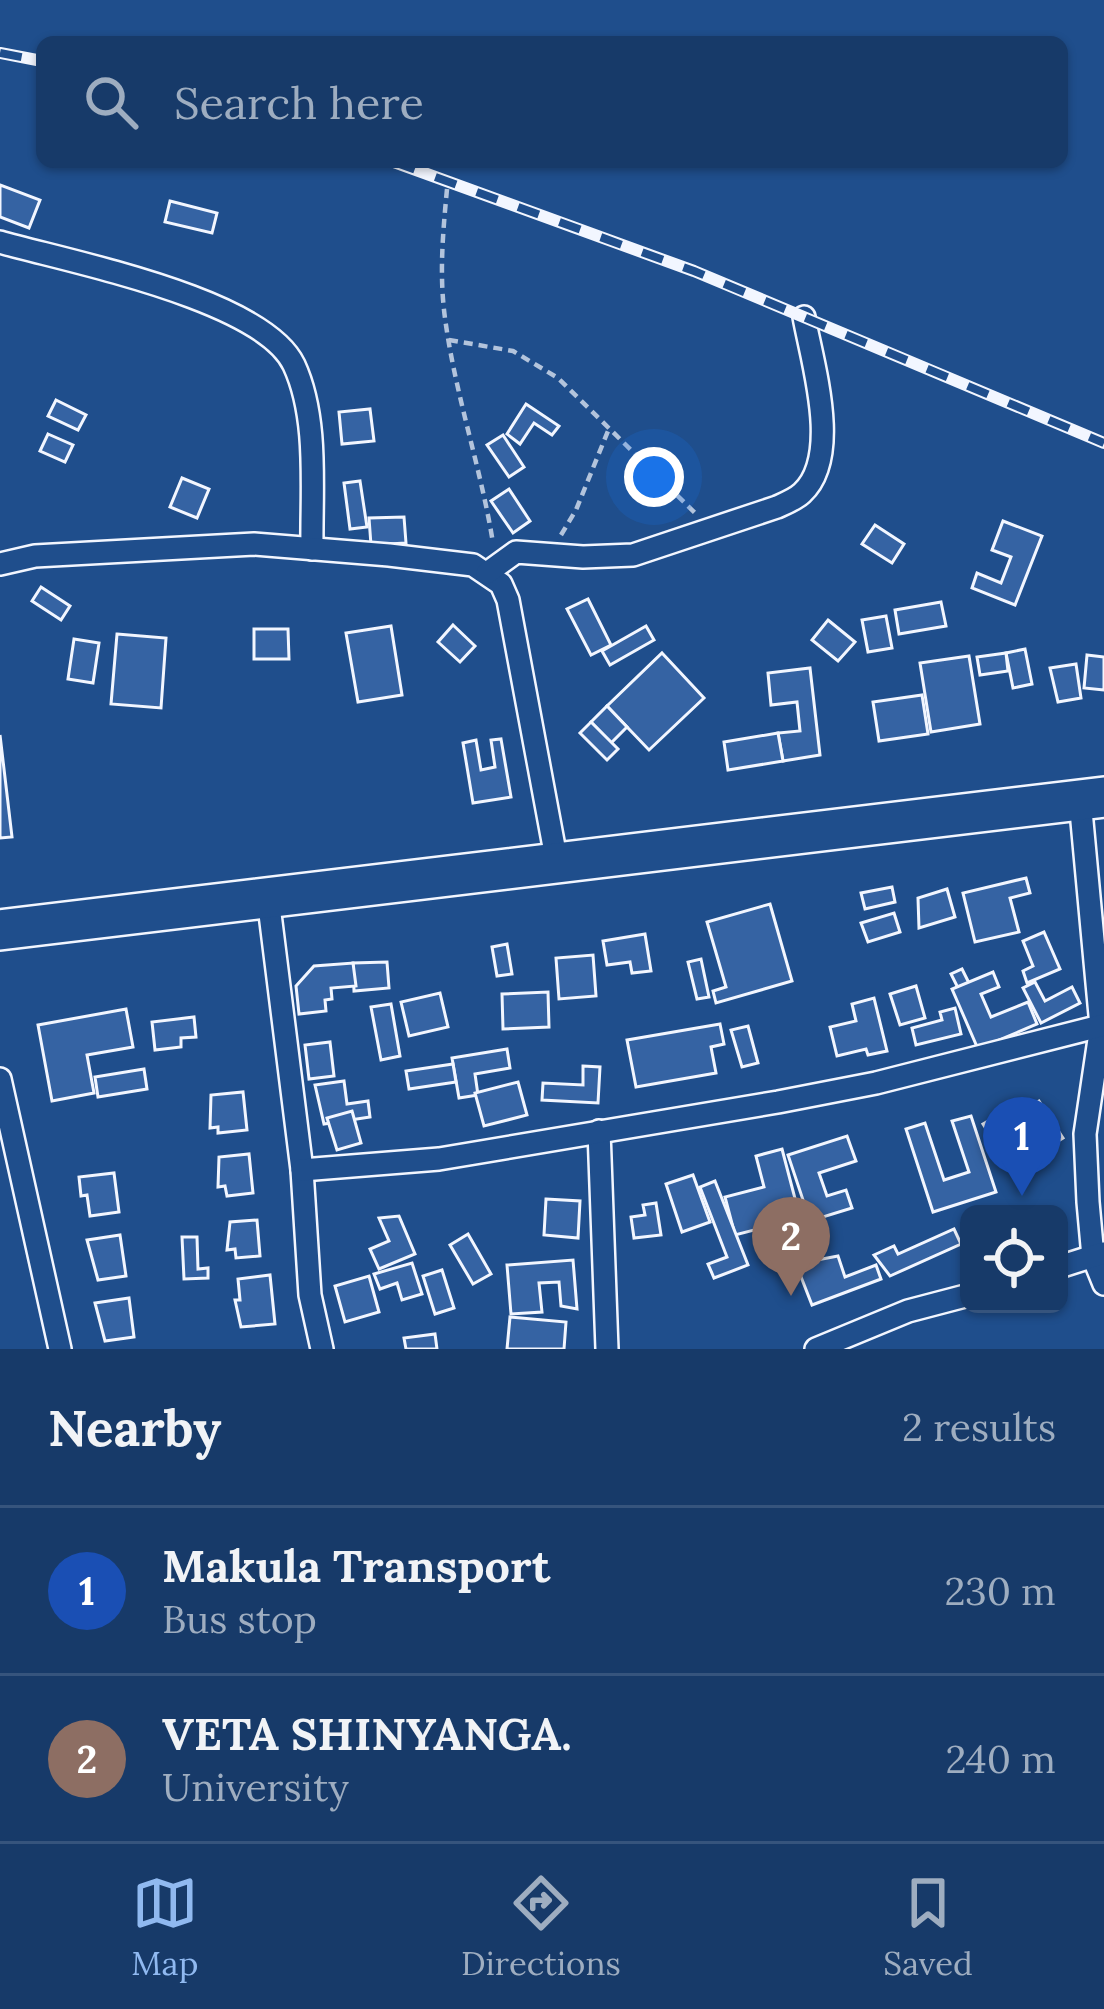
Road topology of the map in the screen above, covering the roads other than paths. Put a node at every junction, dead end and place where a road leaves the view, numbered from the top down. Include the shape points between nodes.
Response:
1 (0, 242) edge
2 (804, 317) dead end
3 (312, 549) junction
4 (0, 564) edge
5 (492, 569) junction
6 (1092, 799) edge
7 (557, 863) junction
8 (268, 898) junction
9 (0, 930) edge
10 (1102, 1026) edge
11 (0, 1079) edge
12 (599, 1131) junction
13 (302, 1170) junction
14 (1098, 1255) edge
15 (1068, 1265) edge
16 (1104, 1284) edge
17 (960, 1297) edge
18 (60, 1349) edge
19 (322, 1349) edge
20 (608, 1349) edge
21 (816, 1349) edge

1 - 3 street via 188,295 278,342 305,406
2 - 5 street via 823,418 818,465 799,496 618,557 516,552
3 - 4 street via 184,545
3 - 5 street
5 - 7 street via 508,600
6 - 7 highway
6 - 10 street
7 - 8 highway
8 - 9 highway
8 - 13 street
10 - 12 street via 876,1083
10 - 14 street via 1085,1134
11 - 18 street
12 - 13 street via 439,1160
12 - 20 street
13 - 19 street
14 - 15 street
14 - 16 street
17 - 21 street

